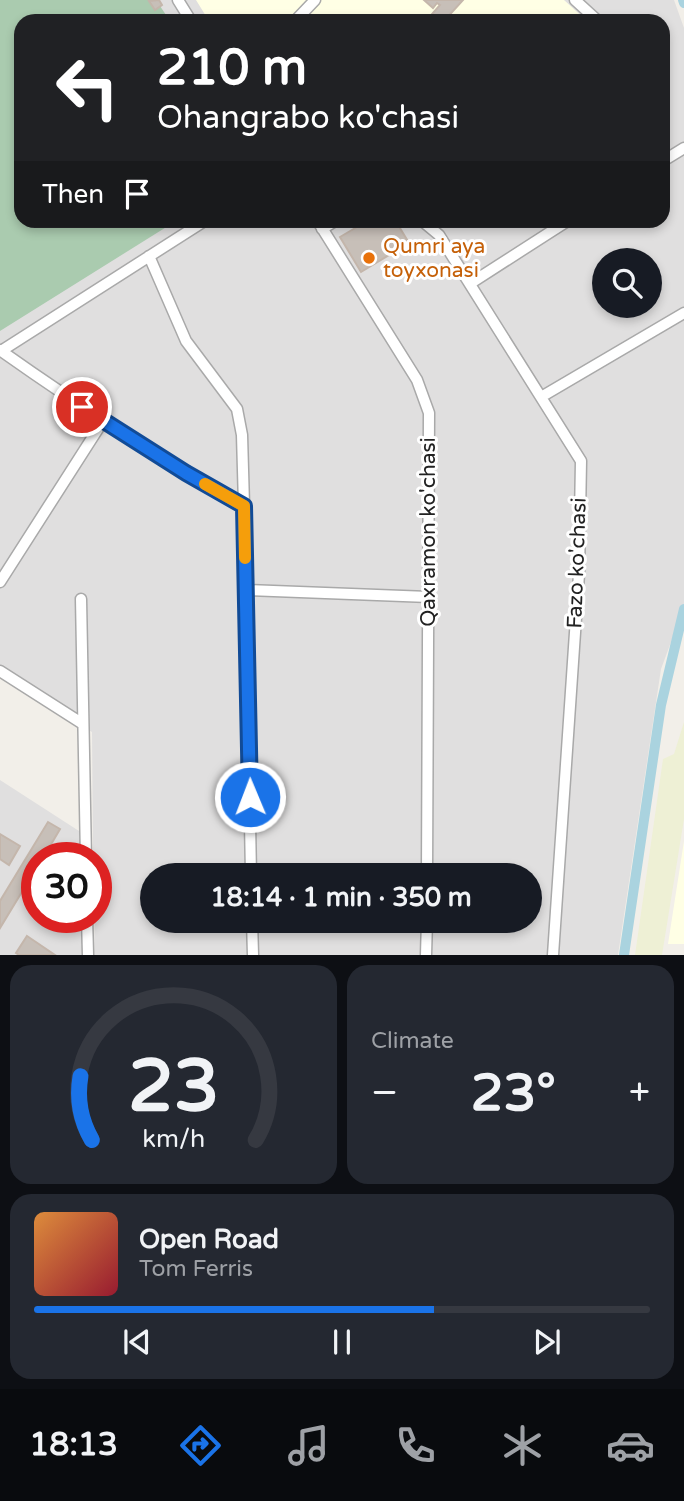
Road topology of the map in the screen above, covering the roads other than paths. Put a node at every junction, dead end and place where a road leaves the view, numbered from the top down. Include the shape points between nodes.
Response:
1 (315, 0) edge
2 (575, 0) edge
3 (302, 14) edge
4 (590, 14) edge
5 (193, 228) edge
6 (321, 228) edge
7 (433, 228) edge
8 (557, 228) edge
9 (149, 256) junction
10 (471, 283) junction
11 (684, 313) edge
12 (0, 350) edge
13 (541, 397) junction
14 (103, 421) junction
15 (244, 506) junction
16 (0, 582) edge
17 (246, 590) junction
18 (429, 597) junction
19 (81, 599) dead end
20 (0, 671) edge
21 (83, 724) junction
22 (86, 842) edge
23 (251, 863) edge
24 (427, 863) edge
25 (87, 933) edge
26 (252, 933) edge
27 (427, 933) edge
28 (88, 955) edge
29 (253, 955) edge
30 (426, 955) edge
31 (553, 955) edge

1 - 3 street
2 - 4 street
5 - 9 street
6 - 18 street, Qaxramon ko'chasi via 417,380 429,413
7 - 10 street, Fazo ko'chasi
8 - 10 street
9 - 12 street
9 - 15 street via 186,341 237,409
10 - 13 street, Fazo ko'chasi
11 - 13 street
12 - 14 street
13 - 31 street, Fazo ko'chasi via 581,461 579,574
14 - 15 street
14 - 16 street
15 - 17 street
17 - 18 street
17 - 23 street
18 - 24 street, Qaxramon ko'chasi
19 - 21 street
20 - 21 street
21 - 22 street
25 - 28 street
26 - 29 street
27 - 30 street

